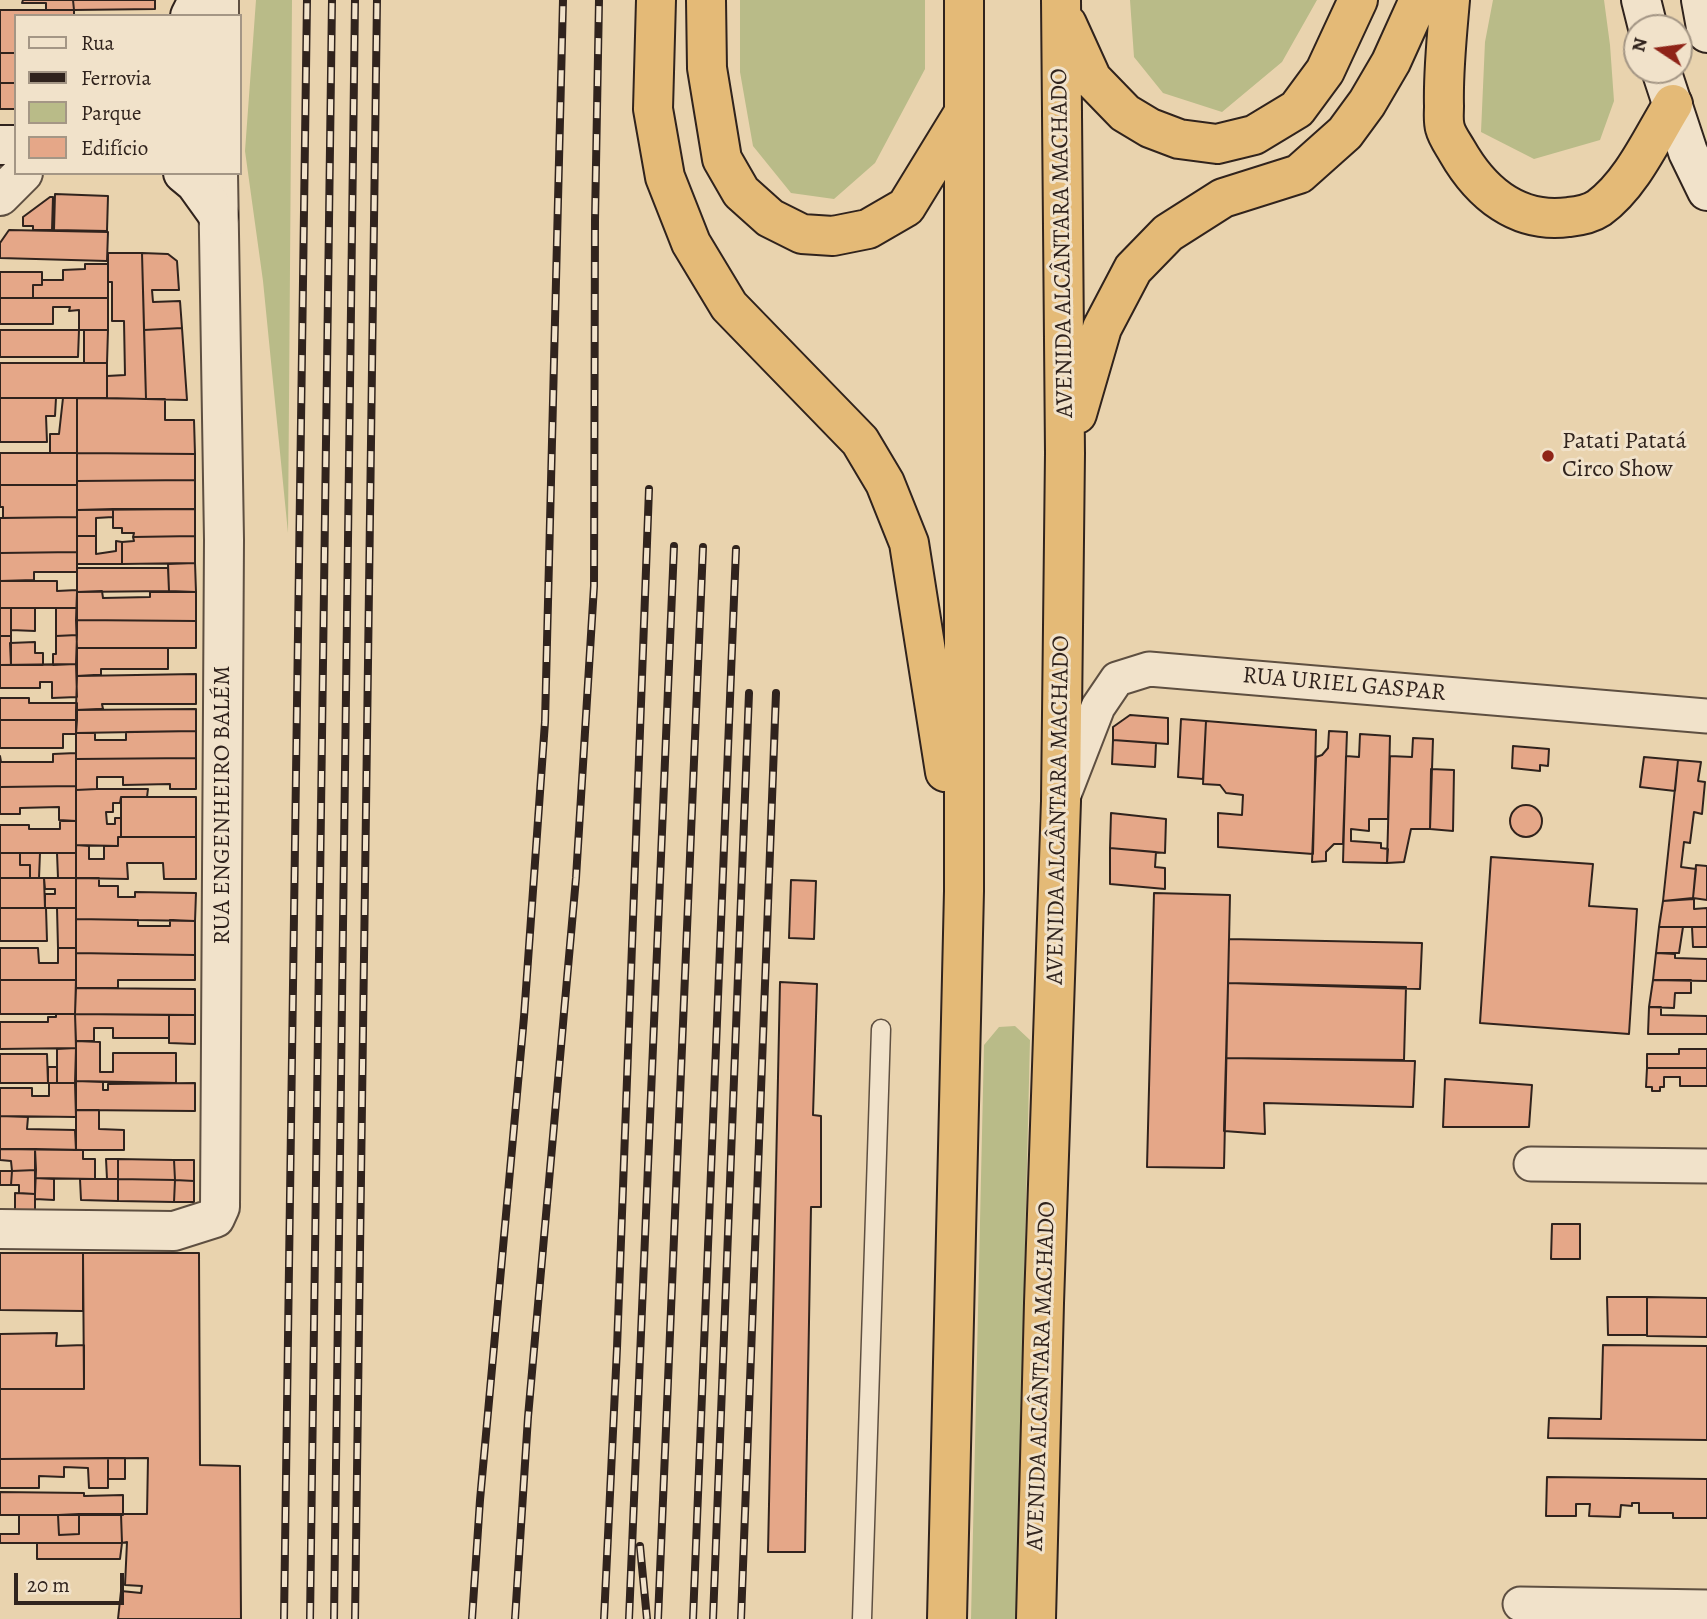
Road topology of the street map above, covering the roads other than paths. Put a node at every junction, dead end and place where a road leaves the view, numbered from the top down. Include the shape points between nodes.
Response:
1 (656, 0) edge
2 (706, 0) edge
3 (964, 0) edge
4 (1359, 0) edge
5 (1419, 0) edge
6 (1450, 0) edge
7 (1701, 0) edge
8 (1061, 5) edge
9 (1707, 33) edge
10 (1667, 87) edge
11 (963, 114) junction
12 (21, 175) edge
13 (185, 175) edge
14 (218, 175) edge
15 (1707, 191) edge
16 (0, 196) edge
17 (218, 215) junction
18 (1065, 453) junction
19 (1707, 716) edge
20 (1061, 801) junction
21 (964, 891) junction
22 (881, 1028) dead end
23 (1531, 1164) dead end
24 (1707, 1166) edge
25 (0, 1229) edge
26 (1520, 1604) dead end
27 (1707, 1607) edge
28 (862, 1619) edge
29 (947, 1619) edge
30 (1036, 1619) edge

1 - 21 highway via 653,108 665,177 691,243 729,306 860,441 885,483 909,543
2 - 11 highway via 707,68 722,159 741,192 770,218 802,234 833,236 868,229 906,207
3 - 11 highway
4 - 8 highway via 1325,71 1297,109 1254,135 1217,145 1179,139 1125,113 1092,79
5 - 18 highway via 1391,62 1345,133 1299,174 1223,198 1168,233 1133,269 1102,328
6 - 10 highway via 1443,84 1445,129 1473,178 1510,207 1557,219 1597,209 1641,160
7 - 9 street
8 - 18 highway, AVENIDA ALCÂNTARA MACHADO
10 - 15 street via 1688,152
11 - 21 highway
12 - 16 street
13 - 17 street
14 - 17 street, RUA ENGENHEIRO BALÉM
17 - 25 street, RUA ENGENHEIRO BALÉM via 224,540 220,1207 215,1218 174,1231
18 - 20 highway, AVENIDA ALCÂNTARA MACHADO
19 - 20 street, RUA URIEL GASPAR via 1149,669 1117,679 1098,707
20 - 30 highway, AVENIDA ALCÂNTARA MACHADO
21 - 29 highway
22 - 28 lane
23 - 24 street
26 - 27 street

